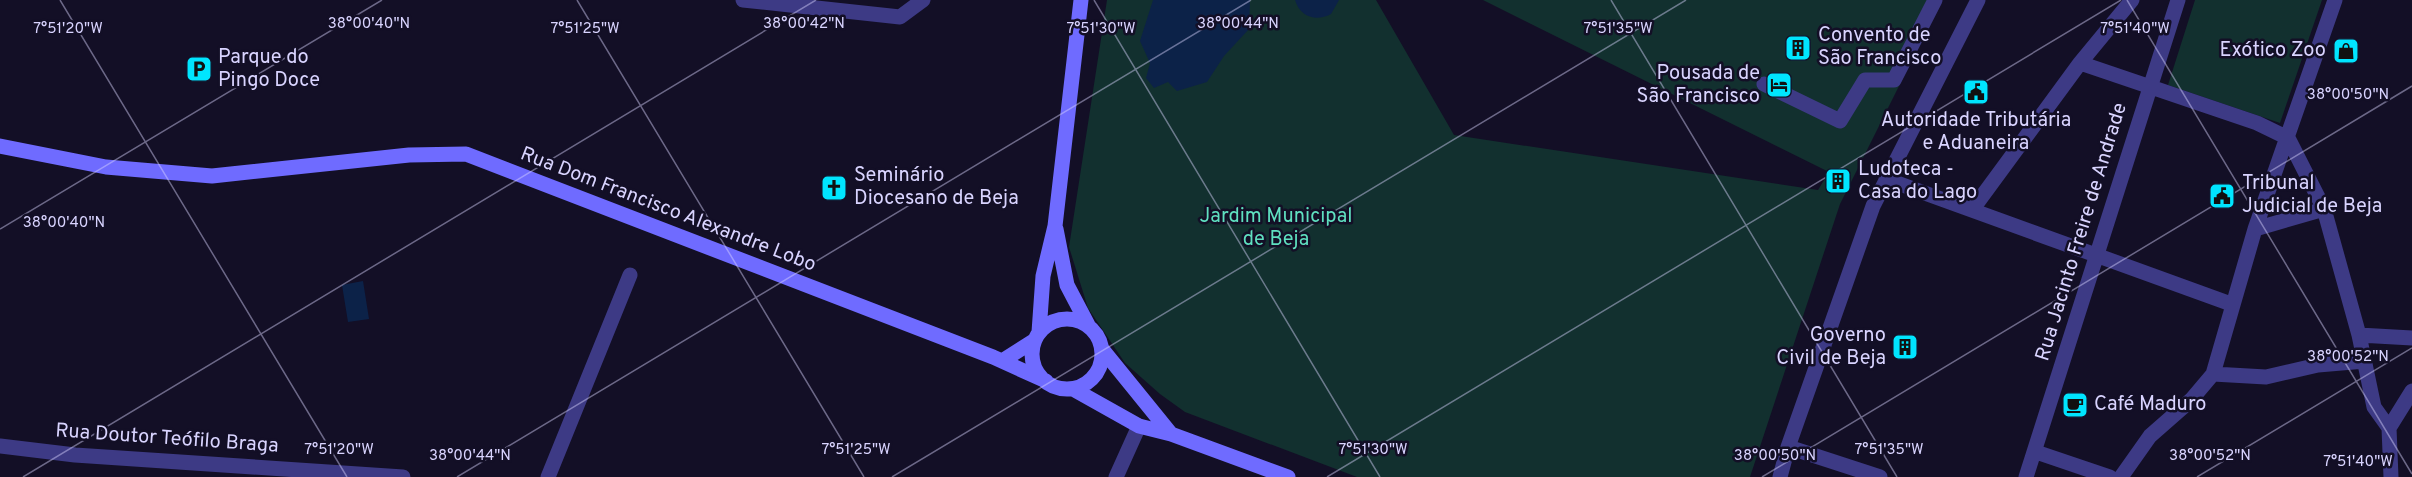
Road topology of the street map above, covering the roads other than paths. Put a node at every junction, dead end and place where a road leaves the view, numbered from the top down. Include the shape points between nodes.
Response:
1 (743, 0) edge
2 (923, 0) edge
3 (1081, 0) edge
4 (1935, 0) edge
5 (1978, 0) edge
6 (2132, 0) edge
7 (2178, 0) edge
8 (2335, 0) edge
9 (2080, 63) junction
10 (1764, 84) dead end
11 (2150, 87) junction
12 (2288, 138) junction
13 (0, 146) edge
14 (1887, 179) junction
15 (2324, 209) junction
16 (1972, 210) junction
17 (1055, 226) junction
18 (2255, 229) junction
19 (2098, 255) junction
20 (630, 275) dead end
21 (2231, 304) junction
22 (1088, 325) junction
23 (2359, 335) junction
24 (1037, 336) junction
25 (2412, 338) edge
26 (1102, 349) junction
27 (1002, 361) junction
28 (2365, 362) junction
29 (2213, 374) junction
30 (1046, 381) junction
31 (1073, 388) junction
32 (2412, 391) edge
33 (1139, 426) junction
34 (2388, 428) junction
35 (1171, 434) junction
36 (0, 446) edge
37 (1788, 447) junction
38 (2036, 452) junction
39 (404, 477) edge
40 (548, 477) edge
41 (1116, 477) edge
42 (1288, 477) edge
43 (1780, 477) edge
44 (1880, 477) edge
45 (2026, 477) edge
46 (2110, 477) edge
47 (2121, 477) edge
48 (2391, 477) edge

1 - 2 street via 900,17
3 - 17 main road
4 - 10 street via 1894,80 1865,80 1840,121
5 - 14 street
6 - 9 street
7 - 11 street, Rua Jacinto Freire de Andrade
8 - 12 street
9 - 11 street
9 - 16 street
11 - 12 street via 2257,123
11 - 19 street, Rua Jacinto Freire de Andrade
12 - 15 street
12 - 18 street
13 - 27 main road, Rua Dom Francisco Alexandre Lobo via 106,167 212,176 410,155 466,154
14 - 16 street
14 - 37 street via 1873,206
15 - 18 street
15 - 23 street
16 - 19 street
17 - 22 main road via 1067,285
17 - 24 main road via 1043,276
18 - 21 street
19 - 21 street
19 - 38 street, Rua Jacinto Freire de Andrade
20 - 40 street
21 - 29 street
22 - 24 main road via 1078,320 1057,320
22 - 26 main road
23 - 25 street
23 - 28 street
24 - 27 main road
24 - 30 main road via 1032,358
26 - 31 main road via 1098,370 1083,385
26 - 35 main road
27 - 30 main road, Rua Dom Francisco Alexandre Lobo
28 - 29 street via 2318,365 2266,377
28 - 34 street via 2374,407
29 - 47 street via 2191,400 2150,436
30 - 31 main road
31 - 33 main road
32 - 34 street
33 - 35 main road
33 - 41 street
34 - 48 street
35 - 42 main road
36 - 39 street, Rua Doutor Teófilo Braga via 75,455
37 - 43 street
37 - 44 street
38 - 45 street, Rua Jacinto Freire de Andrade
38 - 46 street

